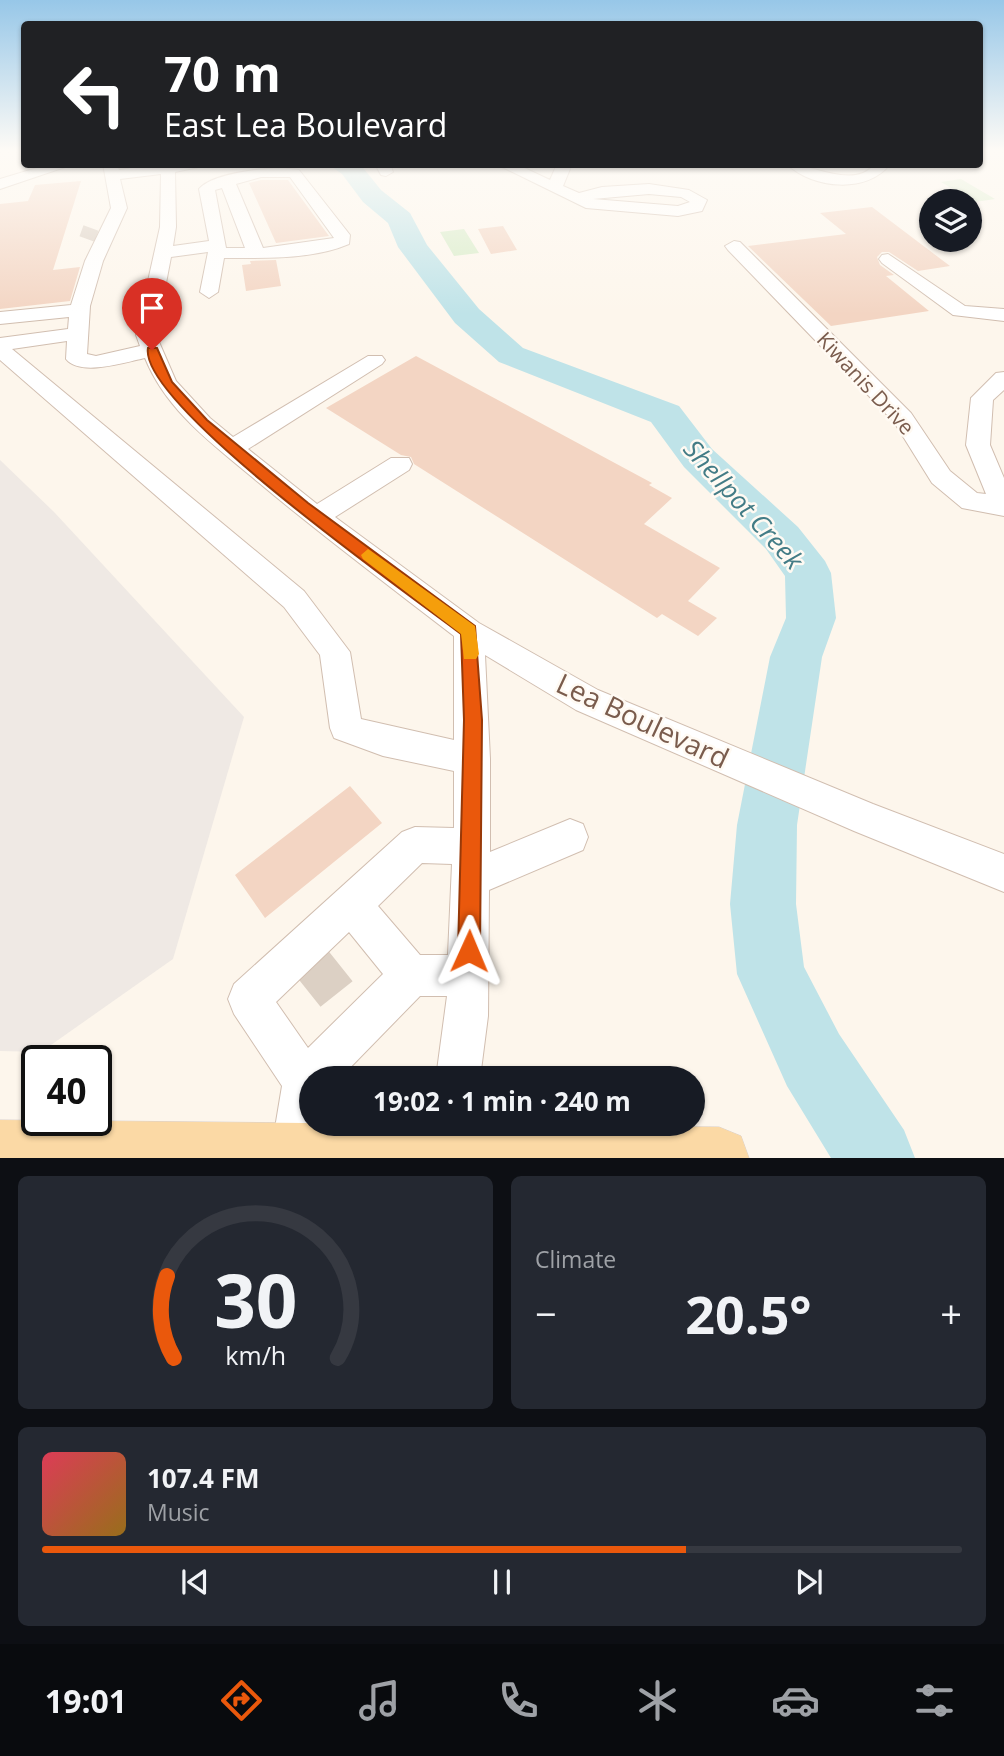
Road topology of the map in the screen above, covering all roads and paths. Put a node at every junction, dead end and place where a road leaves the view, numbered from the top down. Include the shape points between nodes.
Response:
1 (118, 206) edge
2 (169, 206) edge
3 (211, 206) edge
4 (238, 206) edge
5 (320, 206) edge
6 (621, 206) edge
7 (697, 206) edge
8 (734, 246) dead end
9 (218, 249) junction
10 (163, 253) junction
11 (256, 253) junction
12 (888, 259) dead end
13 (209, 292) dead end
14 (80, 310) junction
15 (1004, 315) edge
16 (0, 318) edge
17 (78, 334) junction
18 (0, 344) edge
19 (0, 349) edge
20 (152, 350) junction
21 (376, 360) dead end
22 (1004, 378) edge
23 (993, 401) edge
24 (232, 448) junction
25 (400, 464) dead end
26 (1002, 505) edge
27 (317, 516) junction
28 (469, 631) junction
29 (472, 759) junction
30 (570, 837) dead end
31 (471, 863) junction
32 (1004, 873) edge
33 (351, 904) junction
34 (468, 975) junction
35 (411, 976) junction
36 (319, 1066) edge
37 (460, 1066) edge
38 (299, 1073) edge
39 (299, 1115) edge
40 (433, 1145) edge
41 (0, 1151) edge
42 (292, 1154) junction
43 (719, 1157) edge

1 - 14 street via 92,240
2 - 10 street, Lea Boulevard
3 - 9 street
4 - 11 street
5 - 11 street via 343,240
6 - 7 street via 678,211
8 - 26 street, Kiwanis Drive via 904,418 941,477 971,502
9 - 10 street
9 - 11 street
9 - 13 street
10 - 20 street, Lea Boulevard via 146,335
12 - 15 street via 960,311
14 - 16 street
14 - 17 street
17 - 18 street
17 - 20 street via 76,359 96,362
19 - 29 street via 294,599 335,652 346,728 383,741
20 - 24 street, Lea Boulevard via 166,383
21 - 24 street
22 - 23 street
23 - 26 street via 978,445
24 - 27 street, Lea Boulevard
25 - 27 street
27 - 28 street, Lea Boulevard
28 - 29 street
28 - 32 street, Lea Boulevard via 587,700
29 - 31 street
30 - 31 street
31 - 33 street via 415,845
31 - 34 street
33 - 35 street
33 - 38 street via 306,956 249,999
34 - 35 street
34 - 37 street
35 - 36 street via 357,1021
39 - 42 street
40 - 42 main road
40 - 43 main road
41 - 42 main road

